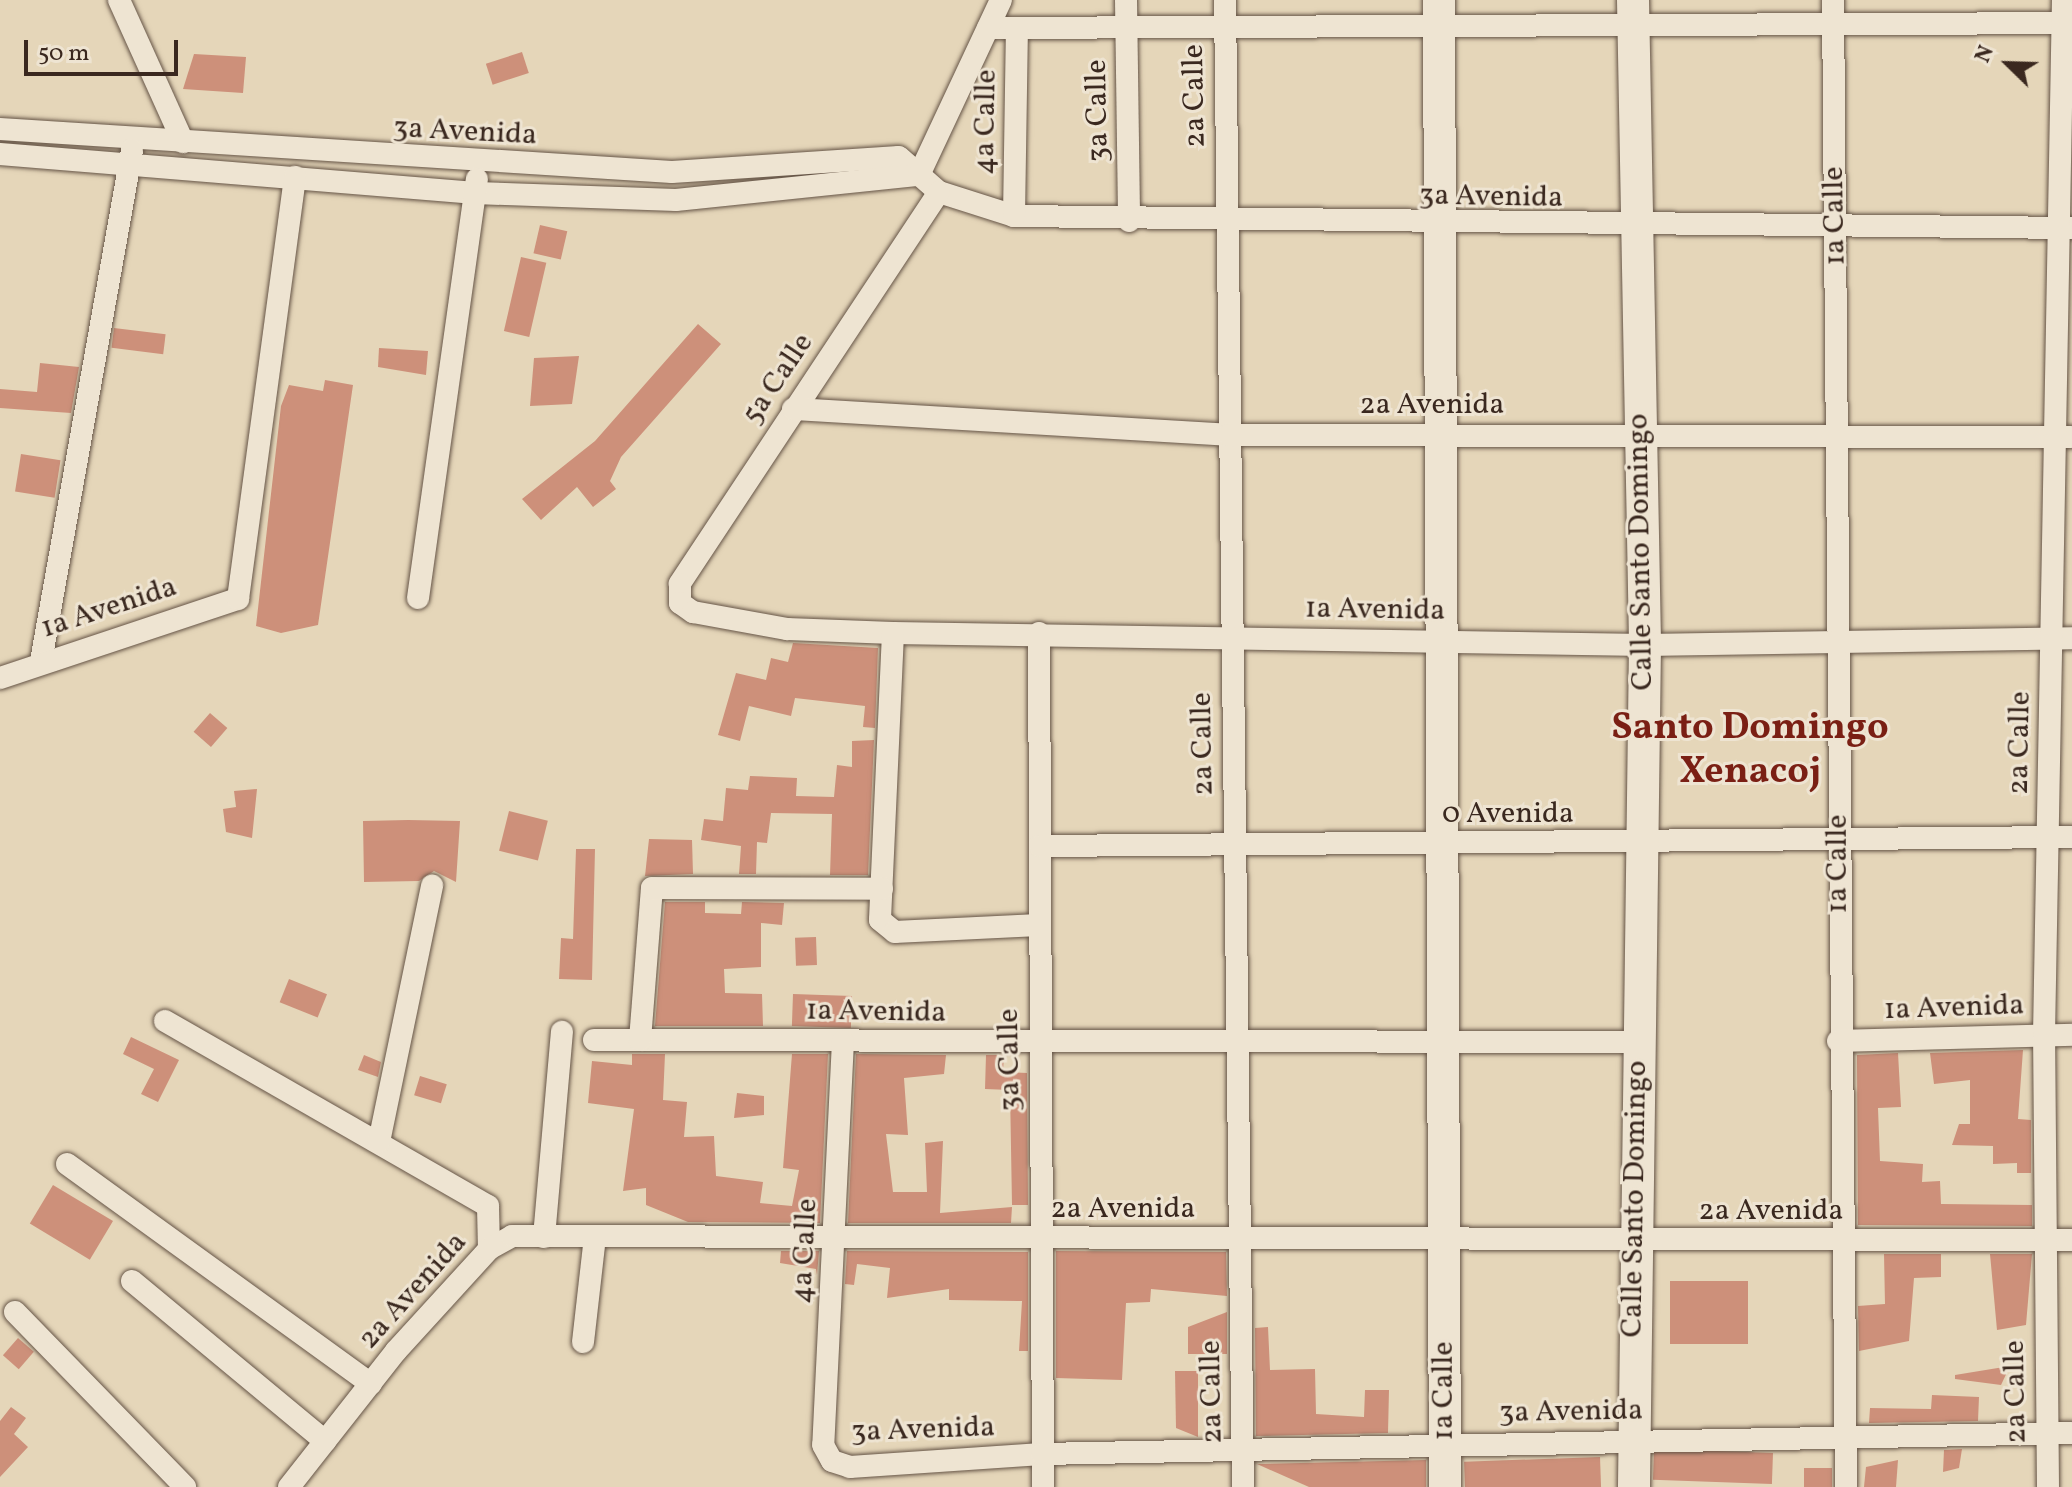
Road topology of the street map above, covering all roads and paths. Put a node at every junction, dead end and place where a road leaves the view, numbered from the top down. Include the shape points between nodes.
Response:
1 (119, 0) edge
2 (1001, 0) edge
3 (1126, 0) edge
4 (1225, 0) edge
5 (1833, 0) edge
6 (2063, 0) edge
7 (1634, 12) edge
8 (1440, 13) edge
9 (2068, 23) edge
10 (1833, 24) junction
11 (1224, 25) junction
12 (1127, 26) junction
13 (988, 28) junction
14 (1017, 28) junction
15 (0, 129) edge
16 (135, 138) junction
17 (183, 142) junction
18 (0, 154) edge
19 (130, 163) junction
20 (479, 164) junction
21 (919, 175) junction
22 (295, 177) junction
23 (939, 192) junction
24 (475, 193) junction
25 (1014, 216) junction
26 (1129, 221) junction
27 (1226, 222) junction
28 (1834, 225) junction
29 (1440, 226) junction
30 (1637, 228) junction
31 (2068, 228) edge
32 (793, 409) junction
33 (1839, 434) junction
34 (1229, 435) junction
35 (1441, 435) junction
36 (1640, 435) junction
37 (2065, 437) edge
38 (418, 598) dead end
39 (680, 603) joint
40 (893, 633) junction
41 (1039, 633) junction
42 (1232, 636) junction
43 (2062, 638) edge
44 (1840, 639) junction
45 (1442, 641) junction
46 (1645, 645) junction
47 (41, 661) junction
48 (0, 678) edge
49 (1838, 836) junction
50 (2061, 836) edge
51 (1637, 843) junction
52 (1235, 844) junction
53 (1442, 844) junction
54 (1040, 846) junction
55 (432, 885) dead end
56 (882, 889) junction
57 (1038, 925) junction
58 (165, 1021) dead end
59 (562, 1032) dead end
60 (2044, 1035) junction
61 (2072, 1035) edge
62 (594, 1040) dead end
63 (640, 1040) junction
64 (843, 1041) junction
65 (1838, 1041) junction
66 (1637, 1042) junction
67 (1443, 1043) junction
68 (1237, 1044) junction
69 (1041, 1046) junction
70 (379, 1142) junction
71 (67, 1164) dead end
72 (544, 1237) junction
73 (595, 1237) junction
74 (836, 1239) junction
75 (1041, 1239) junction
76 (1240, 1239) junction
77 (1633, 1240) junction
78 (2044, 1240) junction
79 (2072, 1240) edge
80 (1444, 1241) junction
81 (1841, 1242) junction
82 (489, 1249) junction
83 (132, 1281) dead end
84 (15, 1312) dead end
85 (583, 1342) dead end
86 (371, 1384) junction
87 (2047, 1432) junction
88 (2072, 1433) edge
89 (1845, 1437) junction
90 (325, 1441) junction
91 (1634, 1441) junction
92 (1444, 1445) junction
93 (1243, 1450) junction
94 (1042, 1454) junction
95 (832, 1461) joint
96 (185, 1487) edge
97 (289, 1487) edge
98 (1043, 1487) edge
99 (1243, 1487) edge
100 (1445, 1487) edge
101 (1634, 1487) edge
102 (1846, 1487) edge
103 (2048, 1487) edge

1 - 17 street
2 - 13 street
3 - 12 street, 3a Calle
4 - 11 street, 2a Calle
5 - 10 street, 1a Calle
6 - 9 street, 2a Calle
7 - 8 street
7 - 10 street
7 - 30 main road, Calle Santo Domingo
8 - 11 street
8 - 29 main road, 1a Calle
9 - 10 street
9 - 31 street, 2a Calle
10 - 28 street, 1a Calle
11 - 12 street
11 - 27 street, 2a Calle
12 - 14 street
12 - 26 street, 3a Calle
13 - 14 street
13 - 21 street
14 - 25 street, 4a Calle
15 - 16 street, 3a Avenida
16 - 17 street, 3a Avenida
16 - 19 street
17 - 20 street, 3a Avenida
18 - 19 street, 3a Avenida
19 - 22 street, 3a Avenida
19 - 47 street
20 - 21 street, 3a Avenida via 672,172 899,157
20 - 24 street
21 - 23 street, 3a Avenida
21 - 24 street, 3a Avenida via 676,200
22 - 24 street, 3a Avenida
22 - 47 street, 1a Avenida via 238,599
23 - 25 street, 3a Avenida
23 - 32 street, 5a Calle
24 - 38 street
25 - 26 street, 3a Avenida
26 - 27 street, 3a Avenida
27 - 29 street, 3a Avenida
27 - 34 street, 2a Calle
28 - 30 street, 3a Avenida
28 - 31 street, 3a Avenida
28 - 33 street, 1a Calle
29 - 30 street, 3a Avenida
29 - 35 main road, 1a Calle
30 - 36 main road, Calle Santo Domingo
31 - 37 street, 2a Calle
32 - 34 street, 2a Avenida
32 - 39 street, 5a Calle via 680,584
33 - 36 street, 2a Avenida
33 - 37 street, 2a Avenida
33 - 44 street, 1a Calle
34 - 35 street, 2a Avenida
34 - 42 street, 2a Calle
35 - 36 street, 2a Avenida
35 - 45 main road, 1a Calle
36 - 46 main road, Calle Santo Domingo
37 - 43 street, 2a Calle
39 - 40 street, 1a Avenida via 787,629
40 - 41 street, 1a Avenida
40 - 56 street
41 - 42 street, 1a Avenida
41 - 54 street, 3a Calle
42 - 45 street, 1a Avenida
42 - 52 street, 2a Calle
43 - 44 street, 1a Avenida
43 - 50 street, 2a Calle
44 - 46 street, 1a Avenida
44 - 49 street, 1a Calle
45 - 46 street, 1a Avenida
45 - 53 main road, 1a Calle
46 - 51 main road, Calle Santo Domingo
47 - 48 street, 1a Avenida
49 - 50 street, 0 Avenida
49 - 51 street, 0 Avenida
49 - 65 street, 1a Calle
50 - 60 street, 2a Calle
51 - 53 street, 0 Avenida
51 - 66 main road, Calle Santo Domingo
52 - 53 street, 0 Avenida
52 - 54 street, 0 Avenida
52 - 68 street, 2a Calle
53 - 67 main road, 1a Calle
54 - 57 street, 3a Calle
55 - 70 street
56 - 57 street via 887,930
56 - 63 street via 652,888
57 - 69 street, 3a Calle
58 - 70 street
59 - 72 street
60 - 61 street, 1a Avenida
60 - 65 street, 1a Avenida
60 - 78 street, 2a Calle
62 - 63 street, 1a Avenida
63 - 64 street, 1a Avenida
64 - 69 street, 1a Avenida
64 - 74 street, 4a Calle
65 - 81 street, 1a Calle
66 - 67 street, 1a Avenida
66 - 77 main road, Calle Santo Domingo
67 - 68 street, 1a Avenida
67 - 80 main road, 1a Calle
68 - 69 street, 1a Avenida
68 - 76 street, 2a Calle
69 - 75 street, 3a Calle
70 - 82 street via 488,1206
71 - 86 street
72 - 73 street, 2a Avenida
72 - 82 street, 2a Avenida via 512,1236
73 - 74 street, 2a Avenida
73 - 85 street
74 - 75 street, 2a Avenida
74 - 95 street, 4a Calle via 823,1445
75 - 76 street, 2a Avenida
75 - 94 street, 3a Calle
76 - 80 street, 2a Avenida
76 - 93 street, 2a Calle
77 - 80 street, 2a Avenida
77 - 81 street, 2a Avenida
77 - 91 main road, Calle Santo Domingo
78 - 79 street, 2a Avenida
78 - 81 street, 2a Avenida
78 - 87 street, 2a Calle
80 - 92 main road, 1a Calle
81 - 89 street, 1a Calle
82 - 86 street, 2a Avenida
83 - 90 street
84 - 96 street
86 - 90 street, 2a Avenida
87 - 88 street, 3a Avenida
87 - 89 street, 3a Avenida
87 - 103 street, 2a Calle
89 - 91 street, 3a Avenida
89 - 102 street, 1a Calle
90 - 97 street, 2a Avenida
91 - 92 street, 3a Avenida
91 - 101 main road, Calle Santo Domingo
92 - 93 street, 3a Avenida
92 - 100 main road, 1a Calle
93 - 94 street, 3a Avenida
93 - 99 street, 2a Calle
94 - 95 street, 3a Avenida via 850,1467
94 - 98 street, 3a Calle

